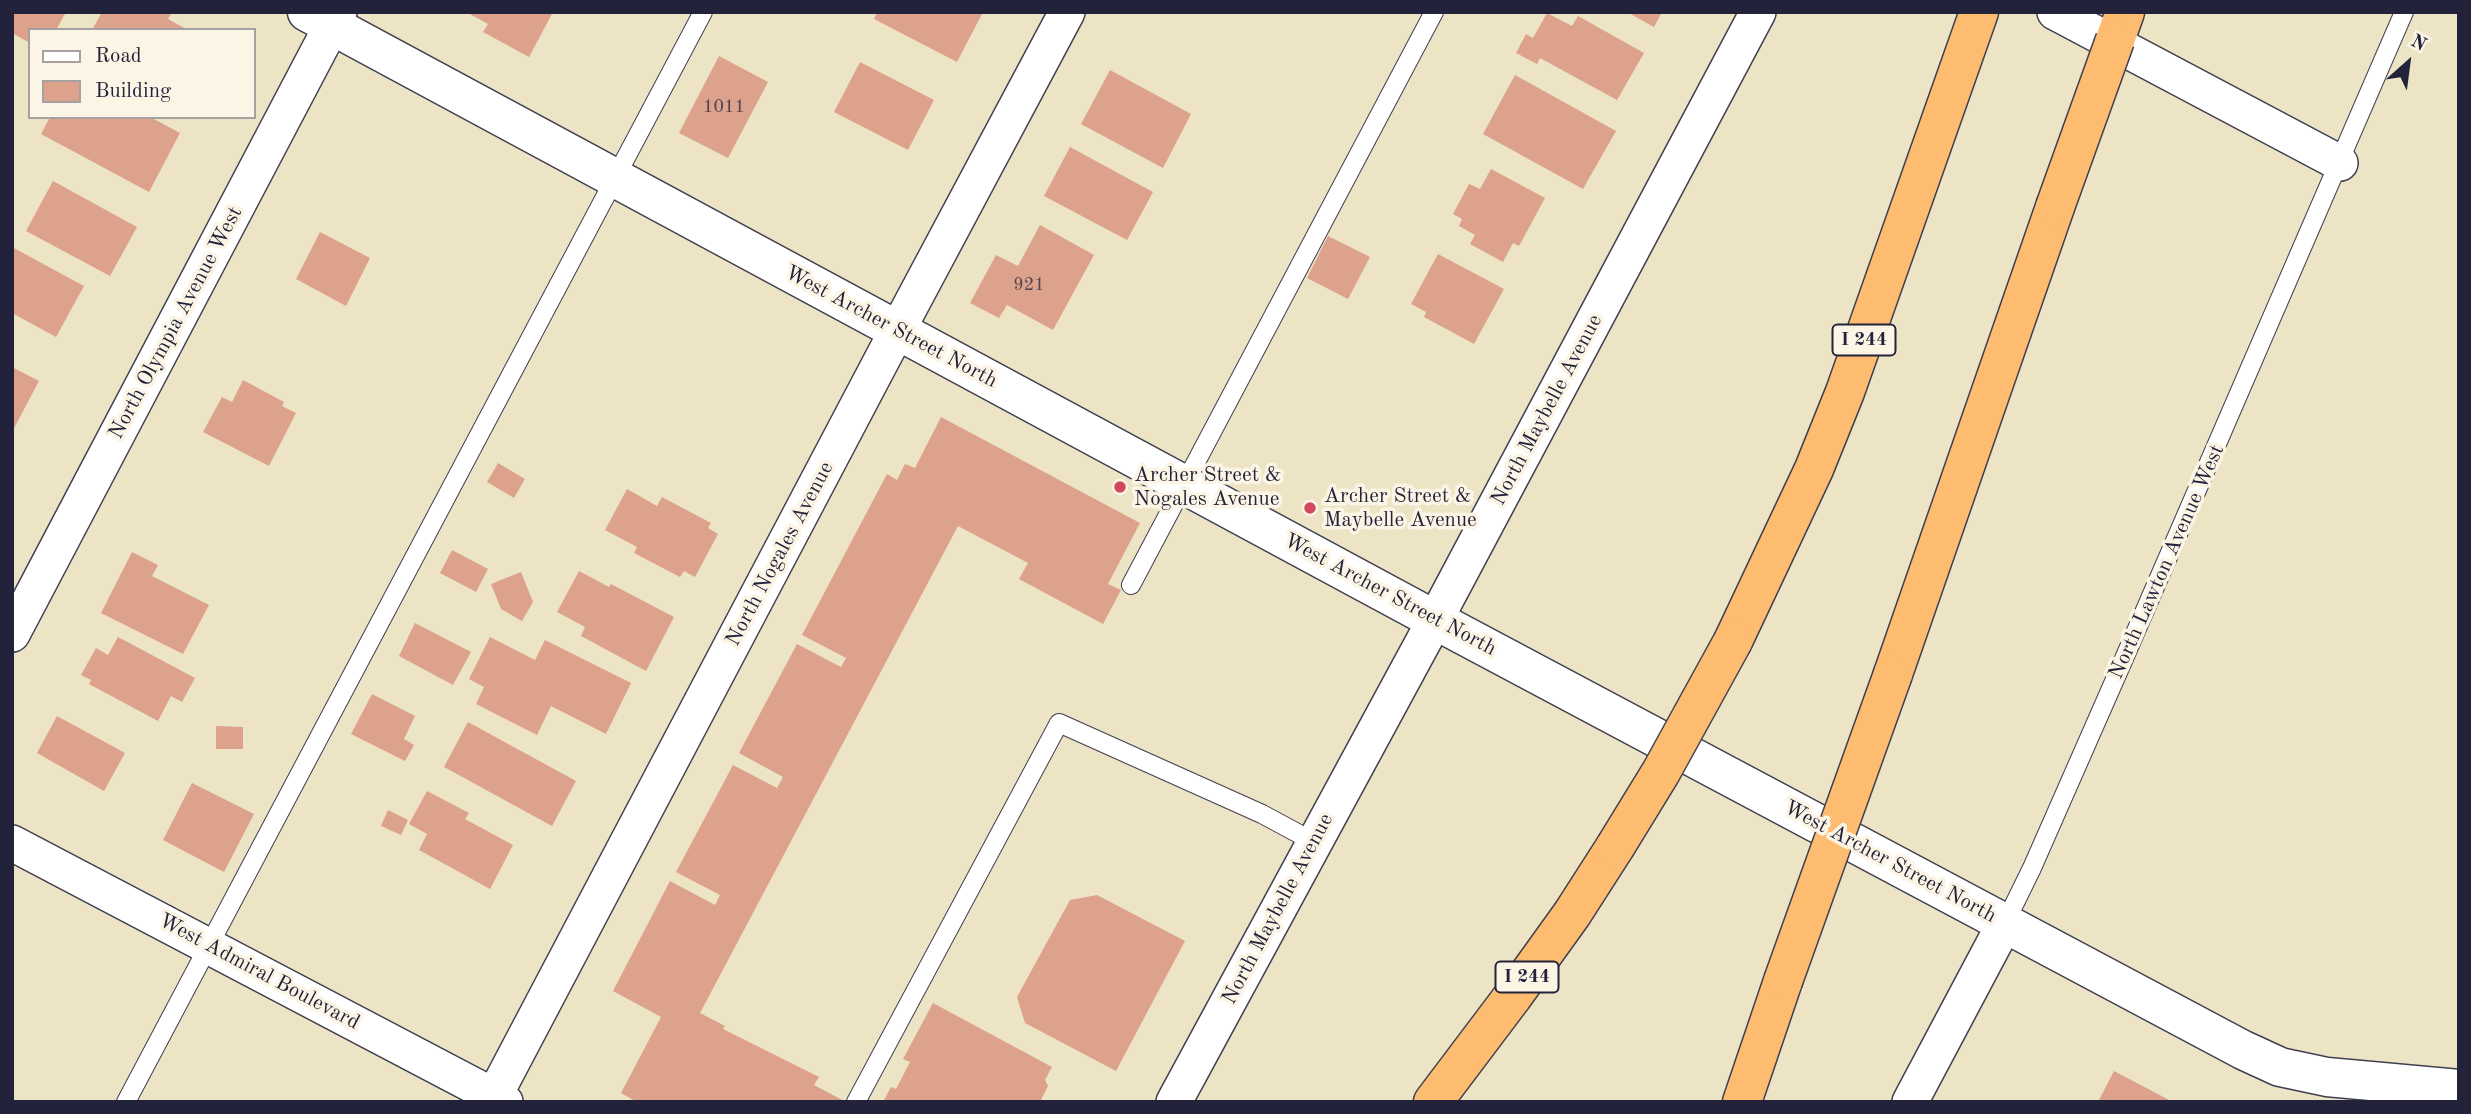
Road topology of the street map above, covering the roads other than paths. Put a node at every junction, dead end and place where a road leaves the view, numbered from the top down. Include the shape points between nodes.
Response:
1 (704, 12) edge
2 (1067, 12) edge
3 (1434, 12) edge
4 (1758, 12) edge
5 (2055, 12) edge
6 (2125, 12) edge
7 (2404, 12) edge
8 (326, 17) edge
9 (1976, 22) edge
10 (2340, 163) junction
11 (616, 178) junction
12 (897, 331) junction
13 (1184, 483) junction
14 (1131, 585) dead end
15 (1435, 620) junction
16 (12, 634) edge
17 (1314, 842) junction
18 (12, 843) edge
19 (2005, 923) junction
20 (210, 946) junction
21 (1758, 1055) junction
22 (2459, 1089) edge
23 (497, 1100) edge
24 (126, 1102) edge
25 (856, 1102) edge
26 (1174, 1102) edge
27 (1433, 1102) edge
28 (1729, 1102) edge
29 (1742, 1102) edge
30 (1910, 1102) edge

1 - 11 lane
2 - 12 street, North Nogales Avenue
3 - 13 lane
4 - 15 street, North Maybelle Avenue
5 - 10 street
6 - 21 highway, bridge
7 - 10 lane, North Lawton Avenue West
8 - 11 street, West Archer Street North
8 - 16 street, North Olympia Avenue West
9 - 27 highway, I 244, bridge via 1845,392 1733,641 1661,772 1572,914
10 - 19 lane, North Lawton Avenue West
11 - 12 street, West Archer Street North
11 - 20 lane
12 - 13 street, West Archer Street North
12 - 23 street, North Nogales Avenue
13 - 14 lane
13 - 15 street, West Archer Street North
15 - 17 street, North Maybelle Avenue
15 - 19 street, West Archer Street North
17 - 25 lane via 1059,723
17 - 26 street, North Maybelle Avenue
18 - 20 street, West Admiral Boulevard
19 - 22 street, West Archer Street North via 2280,1067 2328,1077
19 - 30 street, North Lawton Avenue West
20 - 23 street, West Admiral Boulevard
20 - 24 lane
21 - 28 highway
21 - 29 highway

